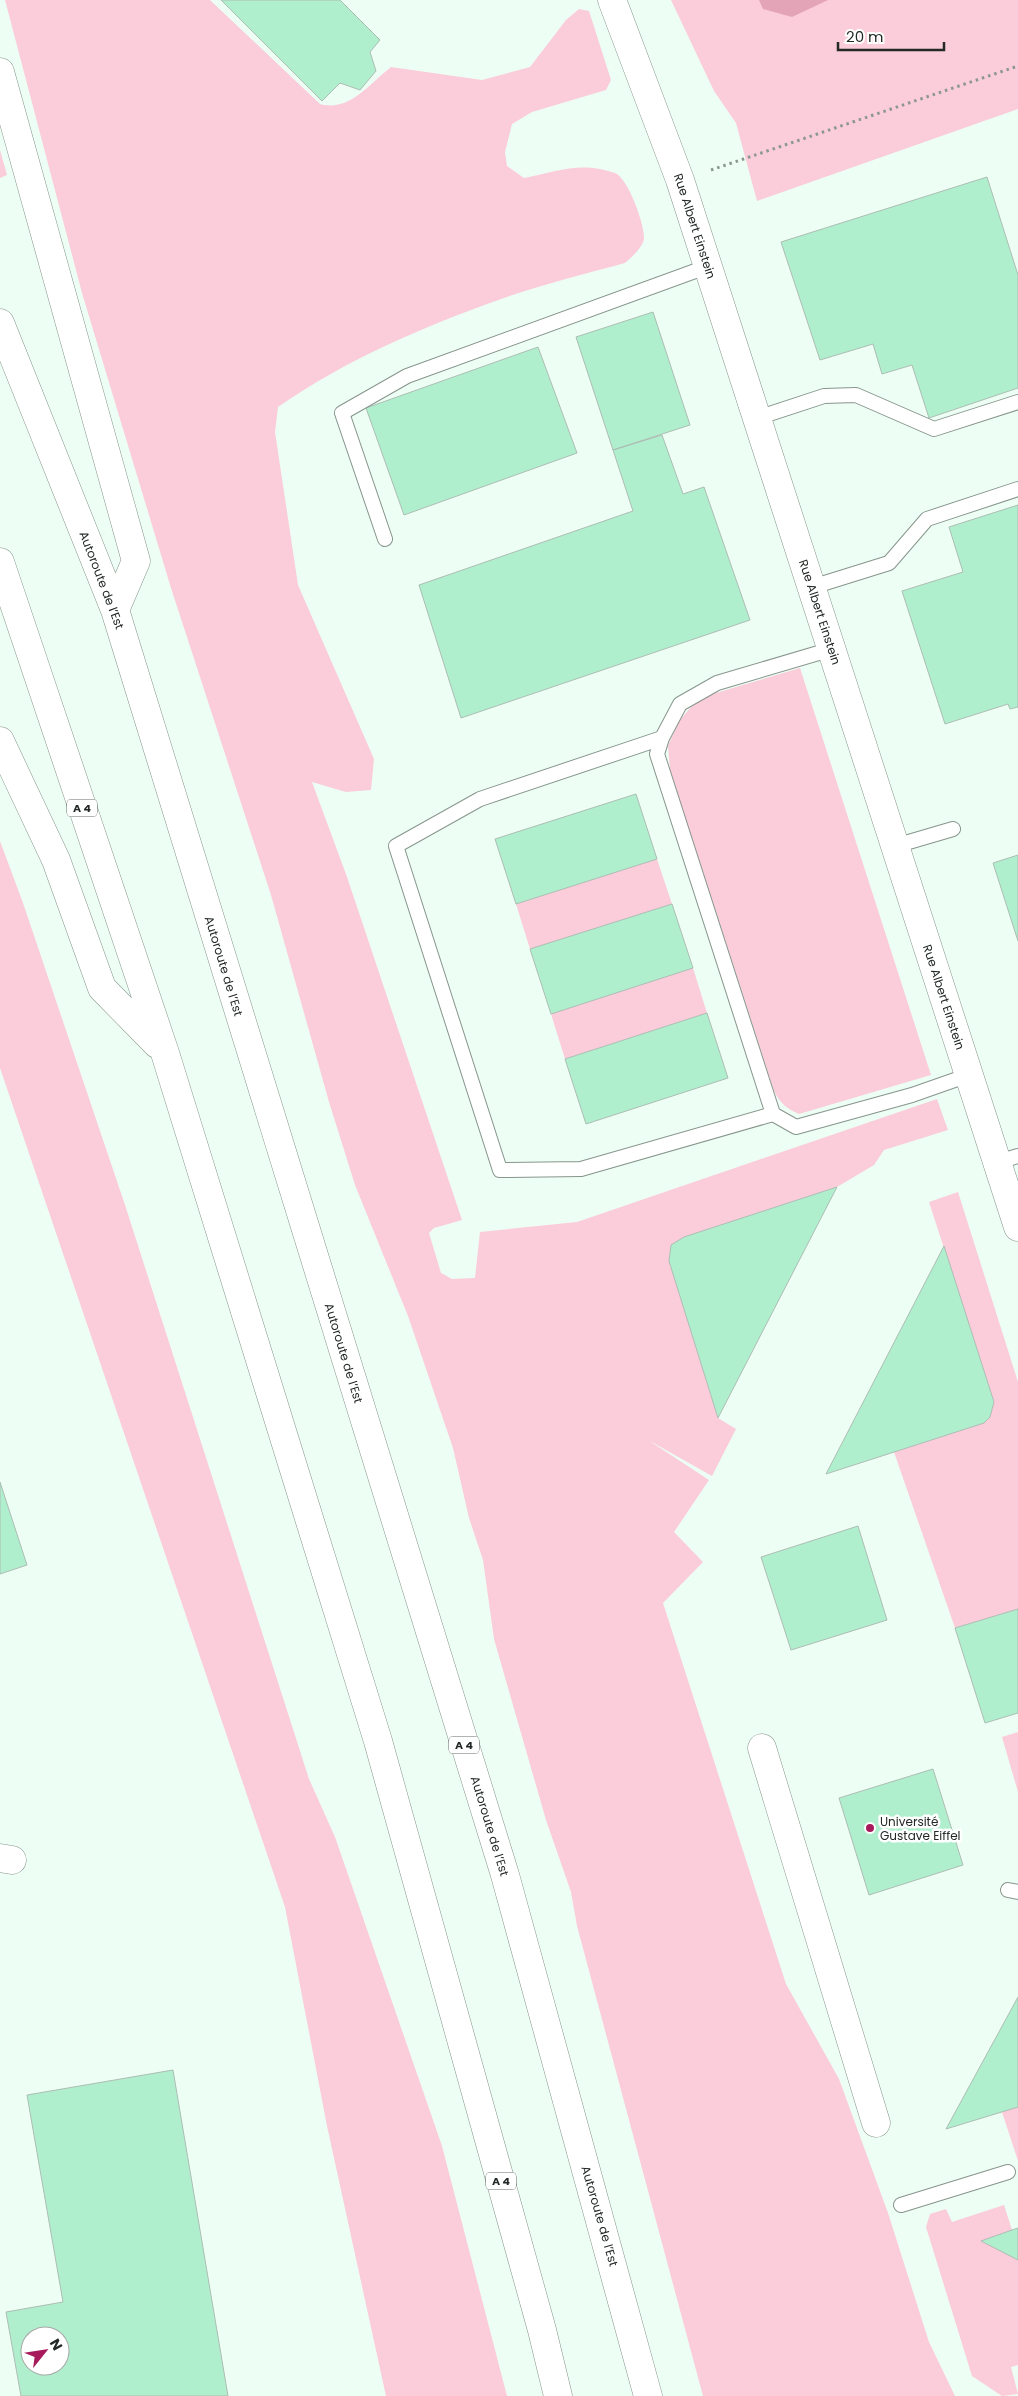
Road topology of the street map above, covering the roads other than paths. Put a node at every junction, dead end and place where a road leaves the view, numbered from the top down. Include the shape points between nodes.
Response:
1 (612, 0) edge
2 (0, 72) edge
3 (709, 266) junction
4 (0, 324) edge
5 (1018, 402) edge
6 (757, 418) junction
7 (1018, 489) edge
8 (385, 539) dead end
9 (0, 562) edge
10 (812, 587) junction
11 (115, 610) junction
12 (832, 649) junction
13 (662, 738) junction
14 (0, 741) edge
15 (952, 829) dead end
16 (895, 846) junction
17 (165, 1053) junction
18 (969, 1075) junction
19 (773, 1114) junction
20 (1008, 1159) edge
21 (1018, 1227) edge
22 (762, 1748) dead end
23 (876, 2123) dead end
24 (1008, 2172) dead end
25 (901, 2205) dead end
26 (558, 2396) edge
27 (648, 2396) edge

1 - 3 main road, Rue Albert Einstein
2 - 11 main road via 136,561
3 - 6 main road, Rue Albert Einstein
3 - 8 lane via 407,376 342,413
4 - 11 main road, Autoroute de l’Est / A 4
5 - 6 lane via 934,429 856,395 824,396
6 - 10 main road, Rue Albert Einstein
7 - 10 lane via 928,519 889,563
9 - 17 main road, A 4
10 - 12 main road, Rue Albert Einstein
11 - 27 main road, Autoroute de l’Est / A 4 via 505,1875
12 - 13 lane via 717,683 680,704
12 - 16 main road, Rue Albert Einstein
13 - 19 lane via 658,754
13 - 19 lane via 480,799 396,846 500,1170 582,1169
14 - 17 main road via 56,860 102,988
15 - 16 lane
16 - 18 main road, Rue Albert Einstein
17 - 26 main road, A 4 via 378,1741 540,2320
18 - 19 lane via 796,1127
18 - 20 main road, Rue Albert Einstein
20 - 21 main road, Rue Albert Einstein
22 - 23 main road
24 - 25 lane

